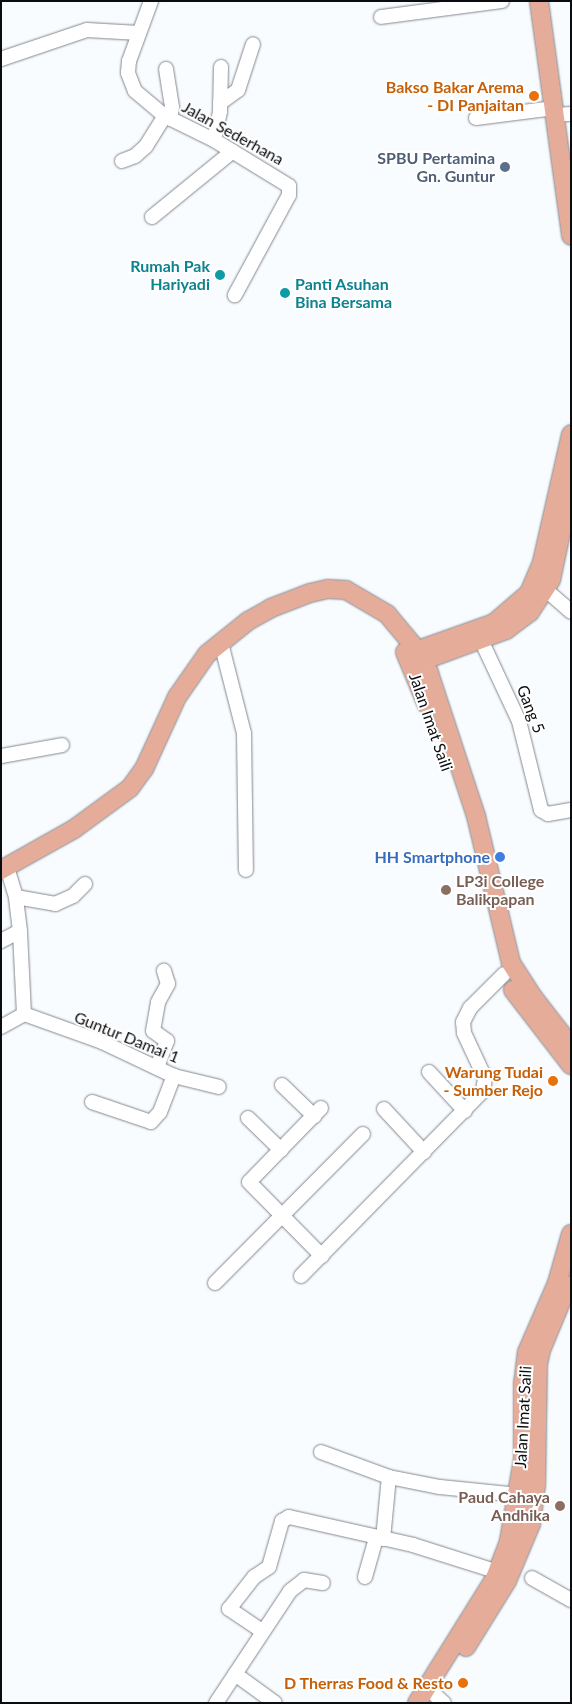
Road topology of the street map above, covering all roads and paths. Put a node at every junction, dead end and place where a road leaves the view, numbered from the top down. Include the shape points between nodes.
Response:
1 (151, 1) edge
2 (502, 1) edge
3 (538, 1) edge
4 (381, 17) dead end
5 (139, 33) junction
6 (253, 44) dead end
7 (1, 59) edge
8 (221, 66) dead end
9 (166, 69) dead end
10 (220, 103) junction
11 (560, 112) edge
12 (168, 118) junction
13 (476, 118) dead end
14 (214, 140) junction
15 (232, 151) junction
16 (122, 161) dead end
17 (567, 186) edge
18 (152, 217) dead end
19 (571, 236) edge
20 (235, 295) dead end
21 (571, 434) edge
22 (571, 485) edge
23 (566, 537) edge
24 (546, 590) junction
25 (571, 612) edge
26 (481, 640) junction
27 (221, 643) junction
28 (420, 660) junction
29 (62, 745) dead end
30 (1, 756) edge
31 (571, 810) edge
32 (4, 869) edge
33 (246, 870) dead end
34 (85, 884) dead end
35 (16, 898) junction
36 (20, 931) junction
37 (1, 941) edge
38 (164, 971) dead end
39 (504, 974) junction
40 (24, 1014) junction
41 (1, 1027) edge
42 (571, 1046) edge
43 (571, 1065) edge
44 (157, 1067) junction
45 (429, 1072) dead end
46 (174, 1076) junction
47 (282, 1085) dead end
48 (219, 1087) dead end
49 (92, 1102) dead end
50 (384, 1109) dead end
51 (465, 1111) junction
52 (248, 1118) dead end
53 (363, 1134) dead end
54 (281, 1150) junction
55 (424, 1152) junction
56 (282, 1216) junction
57 (571, 1234) edge
58 (322, 1256) junction
59 (301, 1276) dead end
60 (571, 1278) edge
61 (215, 1283) dead end
62 (553, 1306) junction
63 (321, 1452) dead end
64 (389, 1477) junction
65 (519, 1495) junction
66 (379, 1539) junction
67 (498, 1572) junction
68 (365, 1577) dead end
69 (532, 1578) dead end
70 (323, 1583) dead end
71 (571, 1600) edge
72 (264, 1629) junction
73 (235, 1674) junction
74 (436, 1700) edge
75 (216, 1703) edge
76 (275, 1703) edge
77 (417, 1703) edge

1 - 5 street, Jalan Sederhana
2 - 4 street
3 - 11 main road
5 - 7 street via 87,30
5 - 12 street, Jalan Sederhana via 129,61 132,84 149,104
6 - 10 street via 238,90
8 - 10 street
9 - 12 street via 172,98
10 - 14 street
11 - 13 street
11 - 17 main road
12 - 14 street, Jalan Sederhana
12 - 16 street via 140,152
14 - 15 street, Jalan Sederhana
15 - 18 street
15 - 20 street, Jalan Sederhana via 286,183 290,191
17 - 19 main road
21 - 28 main road, Jalan Imat Saili via 542,562 529,593 494,623
22 - 23 main road, Jalan Imat Saili
23 - 24 main road, Jalan Imat Saili
24 - 25 street
24 - 26 main road, Jalan Imat Saili via 518,622
26 - 28 main road, Jalan Imat Saili
26 - 31 street, Gang 5 via 519,721 542,812
27 - 28 main road via 248,621 310,593 340,588 366,601 370,611
27 - 32 main road via 196,666 177,697 144,769 130,788 74,829
27 - 33 street via 244,733
28 - 39 main road, Jalan Imat Saili via 466,826 495,952
28 - 42 main road, Jalan Imat Saili via 476,816 511,963
29 - 30 street
32 - 35 street
34 - 35 street via 73,896 55,904
35 - 36 street
36 - 37 street
36 - 40 street
38 - 44 street via 168,984 158,1002 153,1030 167,1041
39 - 43 main road, Jalan Imat Saili
39 - 51 street via 470,1008 463,1022 464,1033 485,1084
40 - 41 street
40 - 44 street, Guntur Damai 1 via 102,1042
44 - 46 street, Guntur Damai 1
45 - 51 street
46 - 48 street, Guntur Damai 1
46 - 49 street via 160,1112 151,1122
47 - 54 street via 317,1112
50 - 55 street
51 - 55 street
52 - 54 street
53 - 56 street
54 - 56 street via 249,1182
55 - 58 street
56 - 58 street
56 - 61 street
57 - 62 main road, Jalan Imat Saili
58 - 59 street
60 - 62 main road, Jalan Imat Saili
62 - 65 main road, Jalan Imat Saili via 532,1338 525,1367
62 - 74 main road, Jalan Imat Saili via 538,1364 536,1486 526,1541
63 - 64 street
64 - 65 street via 440,1488
64 - 66 street
65 - 67 main road, Jalan Imat Saili via 510,1541
66 - 67 street via 451,1556
66 - 68 street
66 - 72 street via 284,1518 271,1564 254,1577 230,1609
67 - 77 main road, Jalan Imat Saili
69 - 71 street
70 - 72 street via 308,1580 298,1583 280,1603
72 - 73 street
73 - 75 street
73 - 76 street

